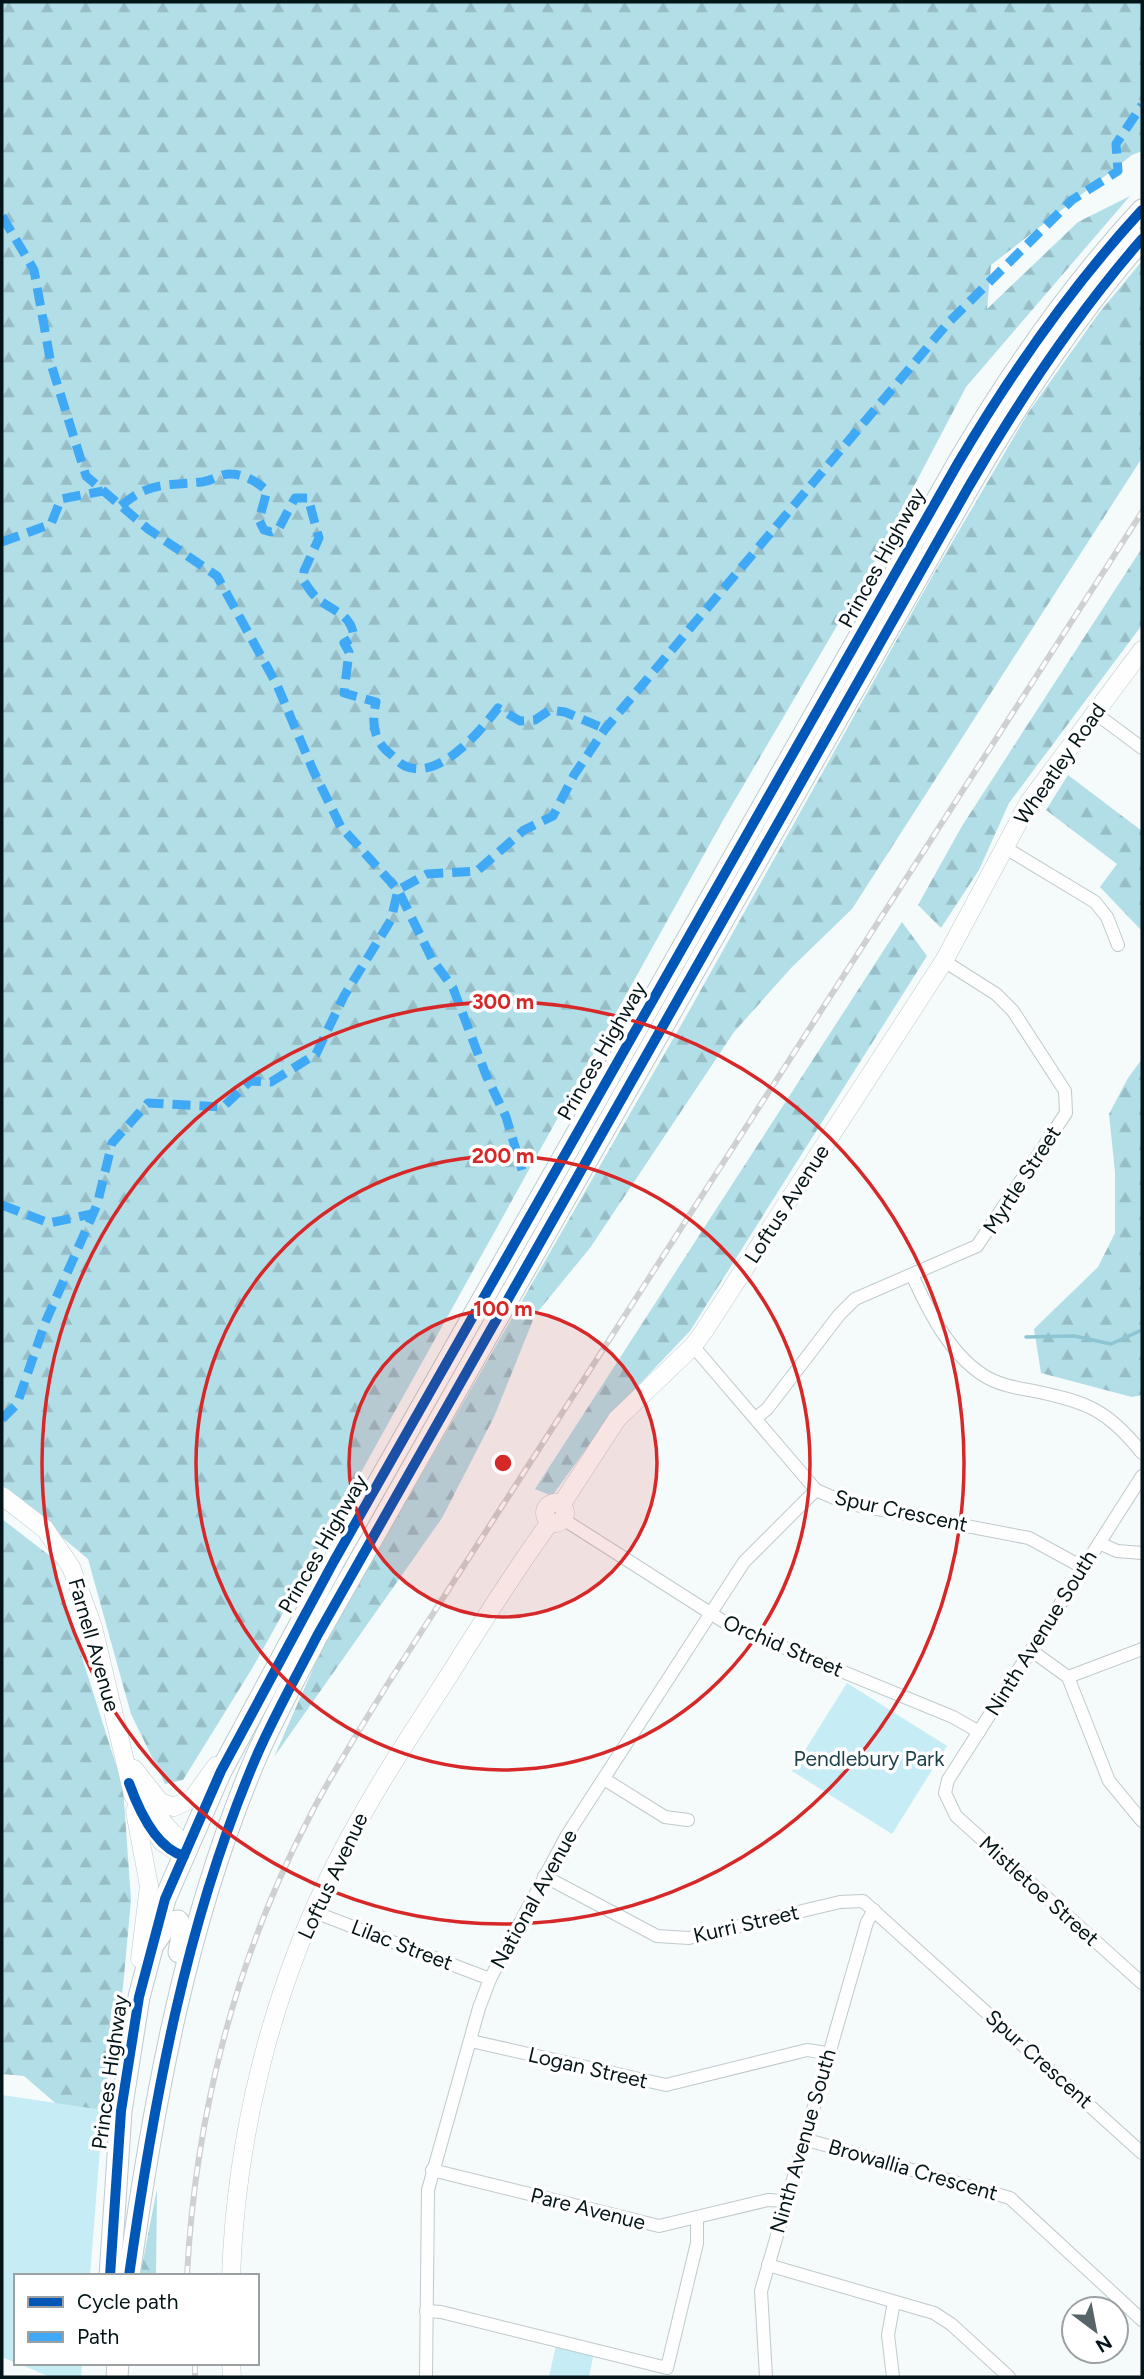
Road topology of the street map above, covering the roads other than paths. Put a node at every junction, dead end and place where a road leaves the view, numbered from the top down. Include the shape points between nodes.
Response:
1 (1142, 210) edge
2 (1142, 239) edge
3 (1142, 650) edge
4 (1095, 713) junction
5 (1142, 748) edge
6 (1004, 847) junction
7 (987, 883) joint
8 (1118, 945) dead end
9 (944, 961) junction
10 (912, 1275) junction
11 (693, 1346) junction
12 (757, 1418) junction
13 (1142, 1453) edge
14 (1142, 1476) edge
15 (816, 1490) junction
16 (2, 1496) edge
17 (558, 1515) junction
18 (1098, 1543) junction
19 (1142, 1553) edge
20 (1084, 1568) junction
21 (710, 1614) junction
22 (1142, 1649) edge
23 (1032, 1651) junction
24 (1068, 1677) junction
25 (250, 1713) junction
26 (979, 1732) junction
27 (258, 1755) junction
28 (131, 1776) junction
29 (604, 1779) junction
30 (945, 1793) joint
31 (688, 1820) dead end
32 (1142, 1821) edge
33 (188, 1853) junction
34 (544, 1877) junction
35 (874, 1910) junction
36 (202, 1911) junction
37 (314, 1912) junction
38 (151, 1948) junction
39 (490, 1979) junction
40 (1142, 1983) edge
41 (139, 1997) junction
42 (471, 2041) junction
43 (166, 2050) junction
44 (827, 2053) junction
45 (803, 2139) junction
46 (1142, 2153) edge
47 (432, 2170) junction
48 (785, 2201) junction
49 (697, 2218) junction
50 (768, 2265) junction
51 (110, 2274) edge
52 (129, 2274) edge
53 (231, 2274) edge
54 (894, 2302) junction
55 (426, 2311) junction
56 (1142, 2320) edge
57 (426, 2377) edge
58 (766, 2377) edge
59 (893, 2377) edge
60 (1009, 2377) edge

1 - 25 highway, Princes Highway via 1061,307 993,404
2 - 27 highway, Princes Highway via 1038,373 968,488 317,1636
3 - 4 street, Wheatley Road
4 - 5 street
4 - 6 street, Wheatley Road via 1028,802
6 - 7 street, Wheatley Road
6 - 8 street via 1095,902
7 - 9 street, Loftus Avenue
9 - 10 street, Myrtle Street via 1005,1001 1065,1091 1068,1104 1064,1118 983,1240 959,1256
9 - 11 street, Loftus Avenue
10 - 12 street, Myrtle Street via 866,1293 846,1307
10 - 13 street via 949,1339 983,1375 1010,1387 1089,1405 1121,1426
11 - 12 street, Spur Crescent
11 - 17 street, Loftus Avenue via 617,1419
12 - 15 street, Spur Crescent
14 - 18 street, Ninth Avenue South
15 - 20 street, Spur Crescent via 858,1506 1029,1538
15 - 21 street, National Avenue via 753,1551
16 - 28 street, Farnell Avenue via 45,1529 71,1567 90,1617
17 - 21 street, Orchid Street
17 - 37 street, Loftus Avenue via 388,1768
18 - 19 street via 1117,1551
18 - 20 street, Ninth Avenue South
20 - 23 street, Ninth Avenue South
21 - 26 street, Orchid Street
21 - 29 street, National Avenue
22 - 24 street
23 - 24 street
23 - 26 street, Ninth Avenue South
24 - 32 street via 1109,1781
25 - 28 street via 200,1790 182,1805 161,1803
25 - 33 highway, Princes Highway
26 - 30 street, Ninth Avenue South via 948,1780
27 - 33 highway via 213,1842 205,1850
27 - 36 highway, Princes Highway
28 - 33 street, Farnell Avenue
28 - 41 street via 149,1886
29 - 31 street via 665,1817
29 - 34 street, National Avenue
30 - 40 street, Mistletoe Street via 956,1816
33 - 36 highway via 203,1882
33 - 38 highway, Princes Highway via 165,1899
34 - 35 street, Kurri Street via 667,1938 689,1938 854,1900
34 - 39 street, National Avenue
35 - 44 street, Ninth Avenue South
35 - 46 street, Spur Crescent
36 - 43 highway, Princes Highway
37 - 39 street, Lilac Street
37 - 53 street, Loftus Avenue via 279,2003 257,2084 243,2151
38 - 41 highway, Princes Highway
38 - 43 highway via 168,1923 182,1924 168,2003
39 - 42 street, National Avenue
41 - 51 highway, Princes Highway via 121,2111
42 - 44 street, Logan Street via 666,2084 807,2050
42 - 47 street, National Avenue
43 - 52 highway, Princes Highway
44 - 45 street, Ninth Avenue South
45 - 48 street, Ninth Avenue South
45 - 56 street, Browallia Crescent via 1010,2198
47 - 49 street, Pare Avenue via 644,2224
47 - 55 street, National Avenue
48 - 49 street, Pare Avenue via 768,2200
48 - 50 street, Ninth Avenue South
49 - 55 street via 697,2243 667,2368
50 - 54 street
50 - 58 street, Ninth Avenue South via 760,2301
54 - 59 street via 888,2335
54 - 60 street via 942,2317
55 - 57 street, National Avenue

